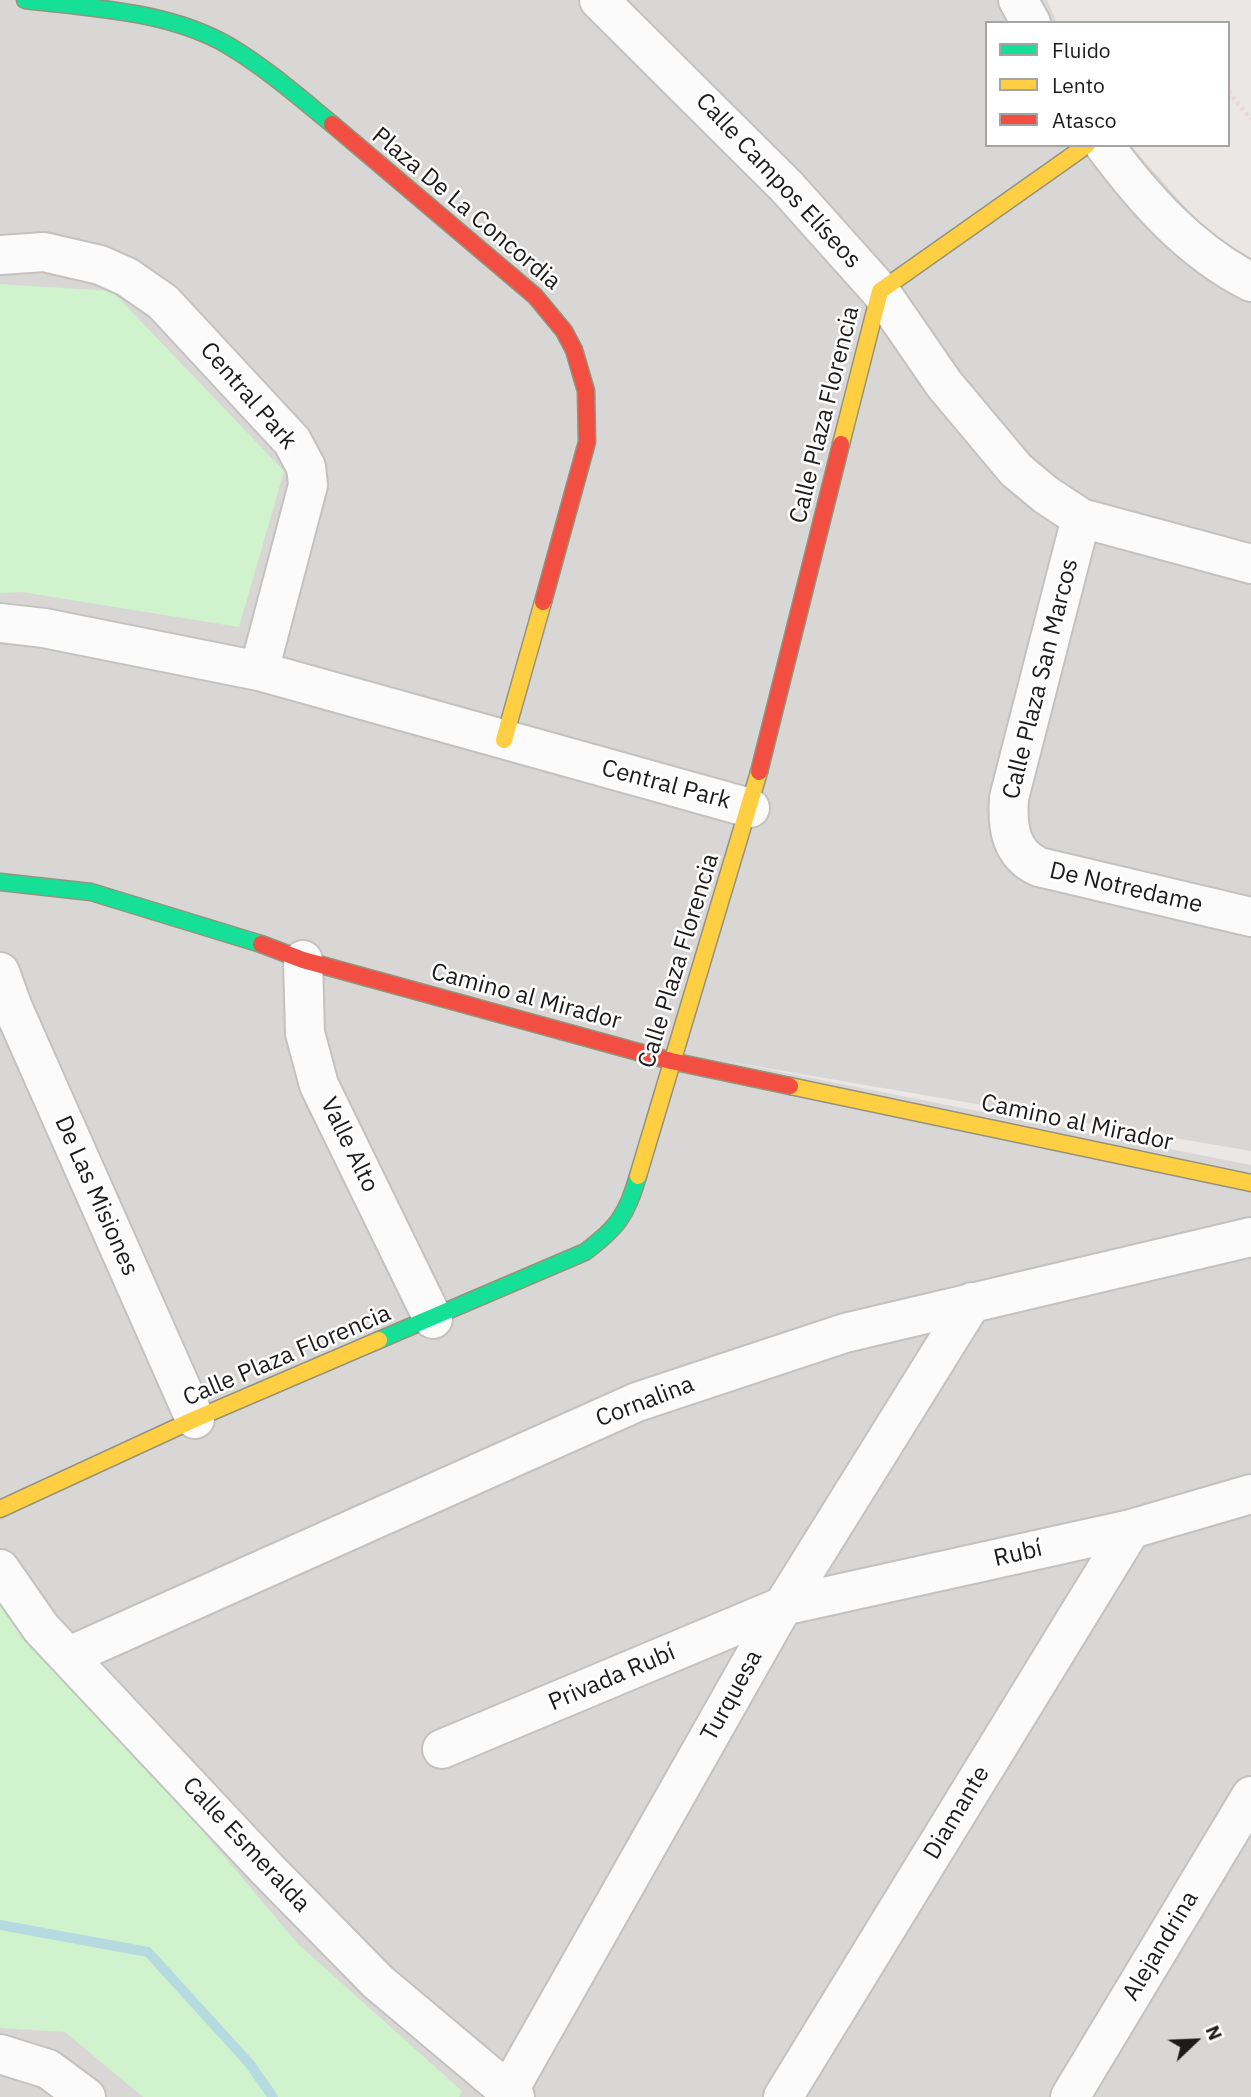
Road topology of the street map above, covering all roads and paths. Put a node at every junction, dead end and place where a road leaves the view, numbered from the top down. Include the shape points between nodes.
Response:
1 (26, 0) edge
2 (598, 0) edge
3 (1018, 0) edge
4 (1030, 21) edge
5 (1230, 93) edge
6 (1251, 119) edge
7 (1084, 147) edge
8 (1106, 147) edge
9 (0, 255) edge
10 (1251, 282) edge
11 (880, 291) junction
12 (1081, 518) junction
13 (1251, 564) edge
14 (0, 623) edge
15 (259, 671) junction
16 (504, 740) junction
17 (750, 808) junction
18 (1013, 840) joint
19 (0, 882) edge
20 (1251, 917) edge
21 (303, 960) junction
22 (0, 972) edge
23 (671, 1061) junction
24 (1251, 1183) edge
25 (1251, 1237) edge
26 (972, 1302) junction
27 (433, 1319) junction
28 (195, 1419) junction
29 (1251, 1494) edge
30 (0, 1509) edge
31 (1131, 1529) junction
32 (0, 1569) edge
33 (783, 1606) junction
34 (69, 1656) junction
35 (442, 1749) dead end
36 (1251, 1796) edge
37 (0, 2054) edge
38 (509, 2096) edge
39 (86, 2097) edge
40 (783, 2097) edge
41 (1070, 2097) edge

1 - 16 street, Plaza De La Concordia via 103,9 176,25 227,45 282,83 515,278 546,305 569,336 590,404 587,442
2 - 11 street, Calle Campos Elíseos via 787,187
3 - 4 street
5 - 6 path
7 - 11 street, Calle Plaza Florencia
8 - 10 street via 1144,198 1195,245
9 - 15 street, Central Park via 44,252 100,265 127,277 163,302 292,441 306,467 307,485
11 - 12 street, Calle Campos Elíseos via 982,433 1016,470
11 - 17 street, Calle Plaza Florencia
12 - 13 street, Calle Campos Elíseos
12 - 18 street, Calle Plaza San Marcos via 1009,798
14 - 15 street, Central Park
15 - 16 street, Central Park
16 - 17 street, Central Park
17 - 23 street, Calle Plaza Florencia
18 - 20 street, De Notredame via 1020,855 1039,867
19 - 21 street, Camino al Mirador via 91,892
21 - 23 street, Camino al Mirador
21 - 27 street, Valle Alto via 305,1033 319,1085
22 - 28 street, De Las Misiones
23 - 24 street, Camino al Mirador
23 - 27 street, Calle Plaza Florencia via 631,1202 615,1230 585,1252
25 - 26 street, Cornalina
26 - 33 street, Turquesa
26 - 34 street, Cornalina via 845,1333 637,1402
27 - 28 street, Calle Plaza Florencia
28 - 30 street, Calle Plaza Florencia
29 - 31 street, Rubí
31 - 33 street, Rubí
31 - 40 street, Diamante
32 - 34 street, Calle Esmeralda via 41,1628
33 - 35 street, Privada Rubí
33 - 38 street, Turquesa
34 - 38 street, Calle Esmeralda via 378,1982
36 - 41 street, Alejandrina
37 - 39 street via 48,2069

